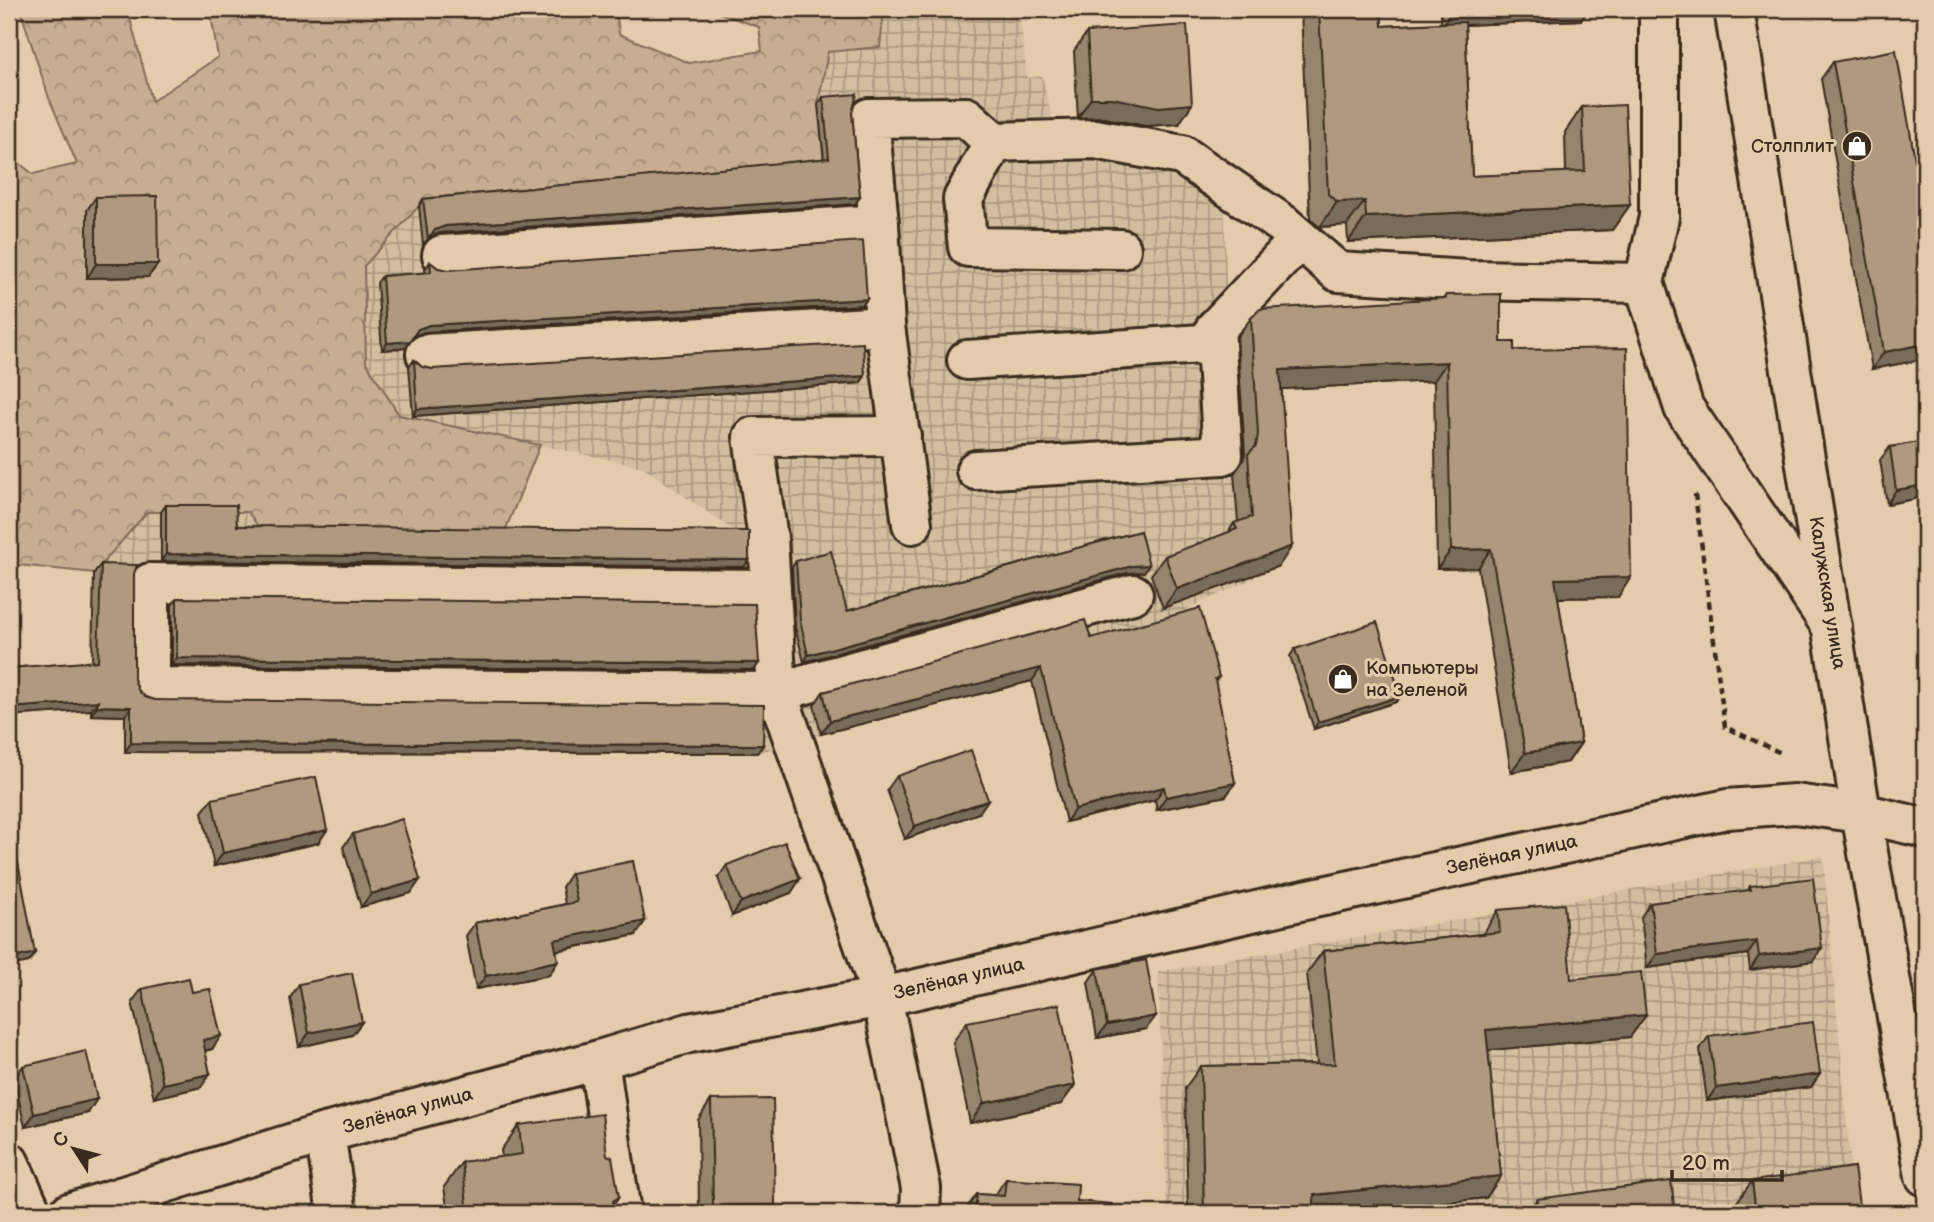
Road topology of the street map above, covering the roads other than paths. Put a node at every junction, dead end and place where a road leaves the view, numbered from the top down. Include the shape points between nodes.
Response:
1 (1659, 9) edge
2 (1734, 9) edge
3 (994, 142) junction
4 (879, 225) junction
5 (1300, 239) junction
6 (1121, 249) dead end
7 (442, 255) dead end
8 (1644, 283) junction
9 (884, 326) junction
10 (1216, 343) junction
11 (426, 354) dead end
12 (967, 360) dead end
13 (901, 436) junction
14 (976, 470) dead end
15 (912, 524) dead end
16 (771, 589) junction
17 (1133, 594) dead end
18 (1832, 627) junction
19 (777, 691) junction
20 (1861, 813) junction
21 (1925, 828) edge
22 (883, 997) junction
23 (599, 1060) junction
24 (325, 1133) junction
25 (9, 1162) edge
26 (1925, 1177) edge
27 (85, 1211) edge
28 (32, 1213) edge
29 (337, 1213) edge
30 (621, 1213) edge
31 (920, 1213) edge

1 - 8 street via 1659,217
2 - 18 street, Калужская улица
3 - 4 street via 966,117 869,118
3 - 5 street via 1095,139 1181,155
3 - 6 street via 963,199 968,247
4 - 7 street
4 - 9 street
5 - 8 street via 1338,272
5 - 10 street via 1215,329
8 - 18 street via 1684,408
9 - 11 street
9 - 13 street
10 - 12 street
10 - 14 street via 1223,455
13 - 15 street
13 - 16 street via 753,437
16 - 19 street
16 - 19 street via 150,583 150,687
17 - 19 street
18 - 20 street, Калужская улица
19 - 22 street
20 - 21 street, Зелёная улица
20 - 22 street, Зелёная улица via 1795,804 1727,809
20 - 26 street, Калужская улица
22 - 23 street, Зелёная улица via 689,1034
22 - 31 street via 921,1188
23 - 24 street, Зелёная улица
23 - 30 street
24 - 27 street, Зелёная улица
24 - 29 street
25 - 28 street

